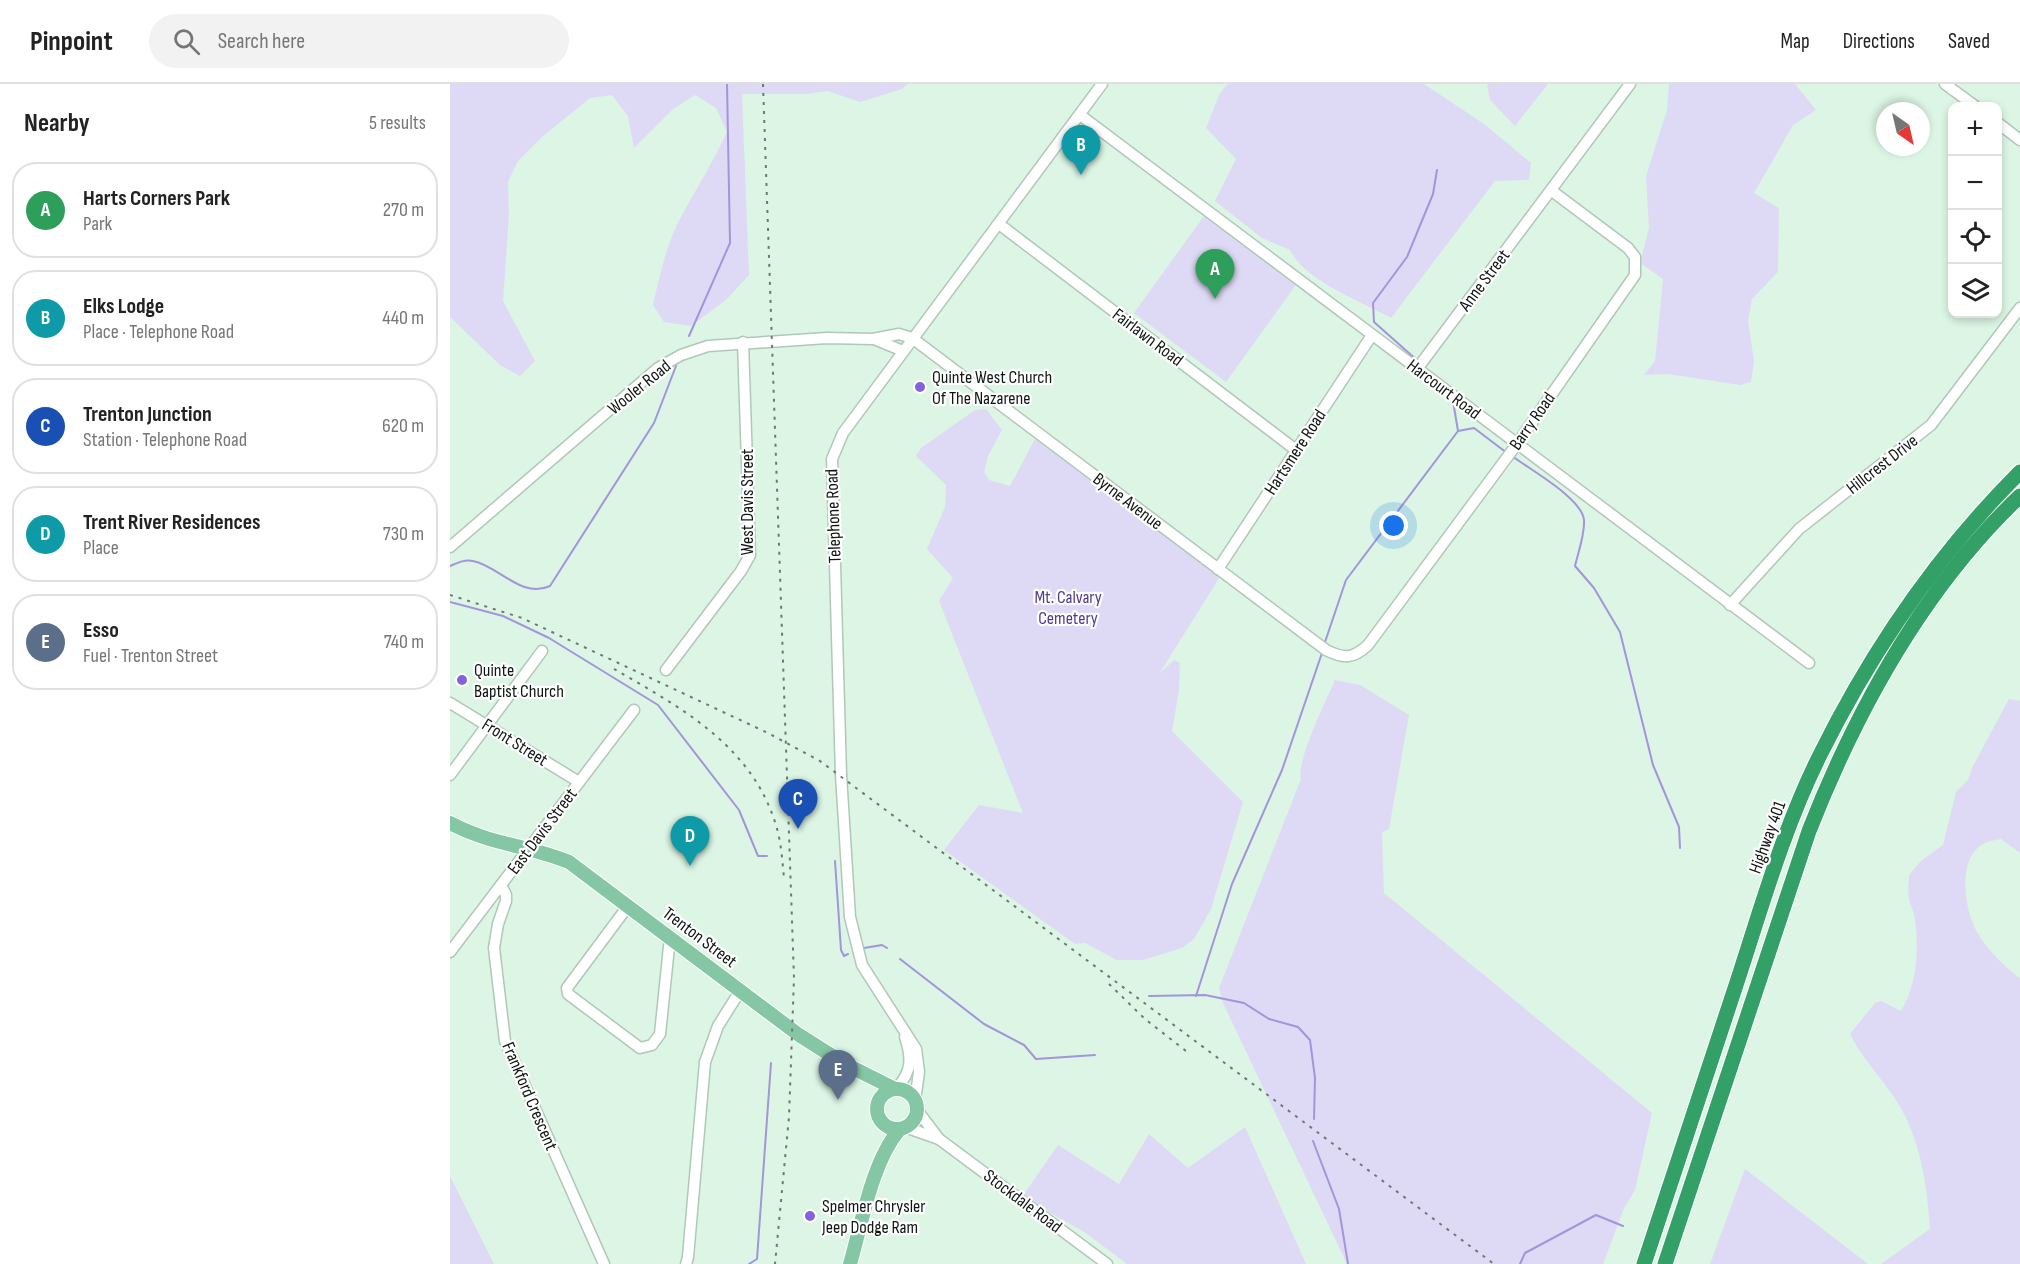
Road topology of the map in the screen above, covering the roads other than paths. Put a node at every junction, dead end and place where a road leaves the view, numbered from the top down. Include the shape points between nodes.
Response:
1 (1102, 84) edge
2 (1630, 84) edge
3 (1945, 84) edge
4 (1970, 102) edge
5 (1080, 115) junction
6 (2002, 126) edge
7 (2020, 140) edge
8 (1552, 191) junction
9 (999, 225) junction
10 (2020, 308) edge
11 (1372, 335) junction
12 (873, 339) junction
13 (912, 339) junction
14 (743, 342) junction
15 (903, 351) junction
16 (1417, 369) junction
17 (1517, 444) junction
18 (1296, 450) junction
19 (2020, 472) edge
20 (2020, 496) edge
21 (450, 547) edge
22 (1218, 569) junction
23 (1730, 606) junction
24 (542, 651) dead end
25 (1347, 657) joint
26 (1809, 663) dead end
27 (666, 670) dead end
28 (450, 703) edge
29 (634, 710) dead end
30 (487, 725) junction
31 (450, 775) edge
32 (579, 782) junction
33 (450, 823) edge
34 (528, 849) junction
35 (501, 885) junction
36 (628, 906) junction
37 (670, 936) junction
38 (450, 952) edge
39 (740, 990) junction
40 (900, 1023) junction
41 (845, 1064) junction
42 (895, 1088) junction
43 (878, 1101) junction
44 (916, 1106) junction
45 (881, 1120) junction
46 (902, 1129) junction
47 (939, 1139) junction
48 (874, 1180) junction
49 (604, 1264) edge
50 (686, 1264) edge
51 (850, 1264) edge
52 (1107, 1264) edge
53 (1644, 1264) edge
54 (1665, 1264) edge

1 - 5 street, Telephone Road
2 - 8 street, Anne Street
3 - 4 street
5 - 9 street, Telephone Road
5 - 11 street, Harcourt Road
6 - 7 street
8 - 16 street, Anne Street
8 - 17 street, Barry Road via 1628,248 1636,267 1630,284
9 - 13 street, Telephone Road
9 - 18 street, Fairlawn Road
10 - 23 street, Hillcrest Drive via 1931,425 1799,530
11 - 16 street, Harcourt Road
11 - 18 street, Hartsmere Road
12 - 13 street, Wooler Road via 900,334
12 - 14 street, Wooler Road
12 - 15 street, Wooler Road
13 - 15 street, Telephone Road
13 - 22 street, Byrne Avenue
14 - 21 street, Wooler Road via 700,347 658,368
14 - 27 street, West Davis Street via 750,555
15 - 40 street, Telephone Road via 843,433 832,459 841,776 850,917 862,965
16 - 17 street, Harcourt Road
17 - 23 street, Harcourt Road
17 - 25 street, Barry Road via 1368,645 1357,655
18 - 22 street, Hartsmere Road
19 - 53 highway, Highway 401 via 1983,509 1919,589 1847,702 1819,757 1759,913
20 - 54 highway, Highway 401 via 1965,556 1926,608 1870,696 1832,772
22 - 25 street, Byrne Avenue via 1326,650
23 - 26 street, Harcourt Road
24 - 30 street
28 - 30 street, Front Street
29 - 32 street, East Davis Street
30 - 31 street
30 - 32 street, Front Street
32 - 34 street, East Davis Street
33 - 34 main road, Trenton Street via 503,845
34 - 35 street, East Davis Street
34 - 36 main road, Trenton Street via 569,862
35 - 38 street, East Davis Street
35 - 49 street, Frankford Crescent via 507,895 494,948 505,1041
36 - 37 main road, Trenton Street
36 - 37 street via 569,983 568,994 640,1048 650,1046 660,1034
37 - 39 main road, Trenton Street
39 - 41 main road, Trenton Street
39 - 50 street via 718,1026 705,1062
40 - 42 street, Telephone Road via 911,1064
40 - 44 street, Telephone Road via 918,1055
41 - 42 main road, Trenton Street
41 - 43 main road, Trenton Street
42 - 43 main road
42 - 44 main road via 907,1090
43 - 45 main road
44 - 46 main road via 913,1120
44 - 47 street, Stockdale Road
45 - 46 main road via 889,1128
45 - 48 main road
46 - 47 street, Stockdale Road
46 - 48 main road via 888,1147
47 - 52 street, Stockdale Road
48 - 51 main road

